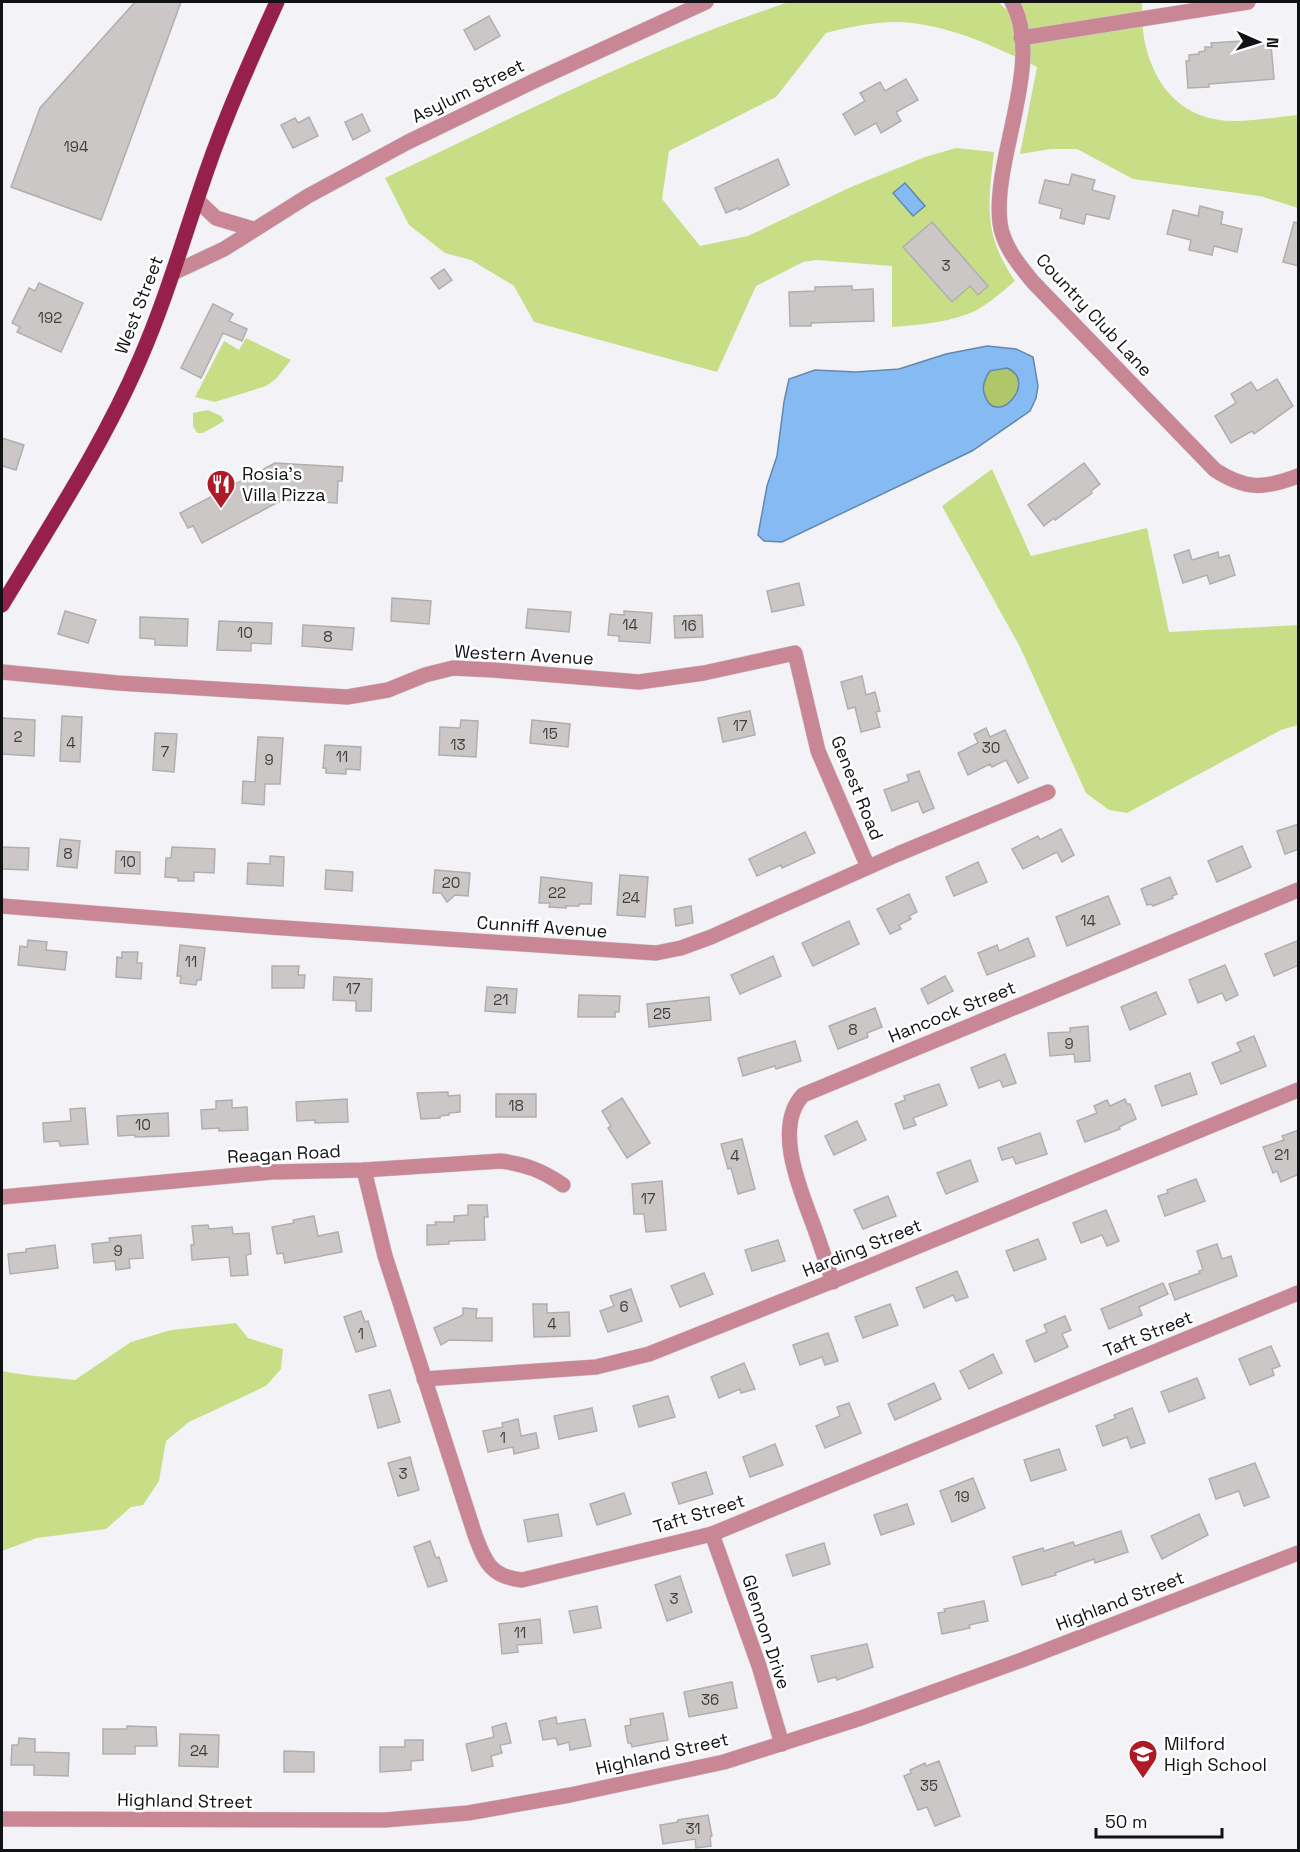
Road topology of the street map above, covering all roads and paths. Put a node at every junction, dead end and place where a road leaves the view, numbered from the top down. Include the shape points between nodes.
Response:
1 (277, 2) edge
2 (706, 2) edge
3 (1012, 2) edge
4 (1248, 2) edge
5 (1022, 38) junction
6 (197, 200) junction
7 (253, 229) junction
8 (173, 273) junction
9 (1299, 476) edge
10 (2, 605) edge
11 (795, 653) joint
12 (2, 672) edge
13 (1048, 792) dead end
14 (868, 867) junction
15 (1299, 890) edge
16 (2, 906) edge
17 (1299, 1090) edge
18 (364, 1170) junction
19 (563, 1185) dead end
20 (2, 1197) edge
21 (833, 1282) junction
22 (1299, 1293) edge
23 (424, 1379) junction
24 (712, 1534) junction
25 (1299, 1553) edge
26 (782, 1744) junction
27 (2, 1819) edge

1 - 6 main road, West Street via 245,72
2 - 7 street, Asylum Street via 408,141
3 - 5 street, Country Club Lane
4 - 5 street
5 - 9 street, Country Club Lane via 1021,75 1000,211 1003,235 1015,259 1215,470 1234,482 1254,486
6 - 7 street via 216,218
6 - 8 main road, West Street
7 - 8 street, Asylum Street via 224,249
8 - 10 main road, West Street via 140,360 94,449
11 - 12 street, Western Avenue via 704,673 639,682 453,669 388,690 347,697
11 - 14 street, Genest Road via 818,751
13 - 14 street, Cunniff Avenue
14 - 16 street, Cunniff Avenue via 711,937 681,948 645,954
15 - 21 street, Hancock Street via 802,1095 791,1114 790,1147 797,1181
17 - 21 street, Harding Street
18 - 19 street, Reagan Road via 501,1161 540,1170
18 - 20 street, Reagan Road via 272,1172
18 - 23 street, Taft Street via 385,1256
21 - 23 street, Harding Street via 649,1354 596,1366
22 - 24 street, Taft Street
23 - 24 street, Taft Street via 478,1542 491,1569 500,1574 522,1580
24 - 26 street, Glennon Drive
25 - 26 street, Highland Street via 1019,1660
26 - 27 street, Highland Street via 724,1762 570,1795 468,1813 385,1821

